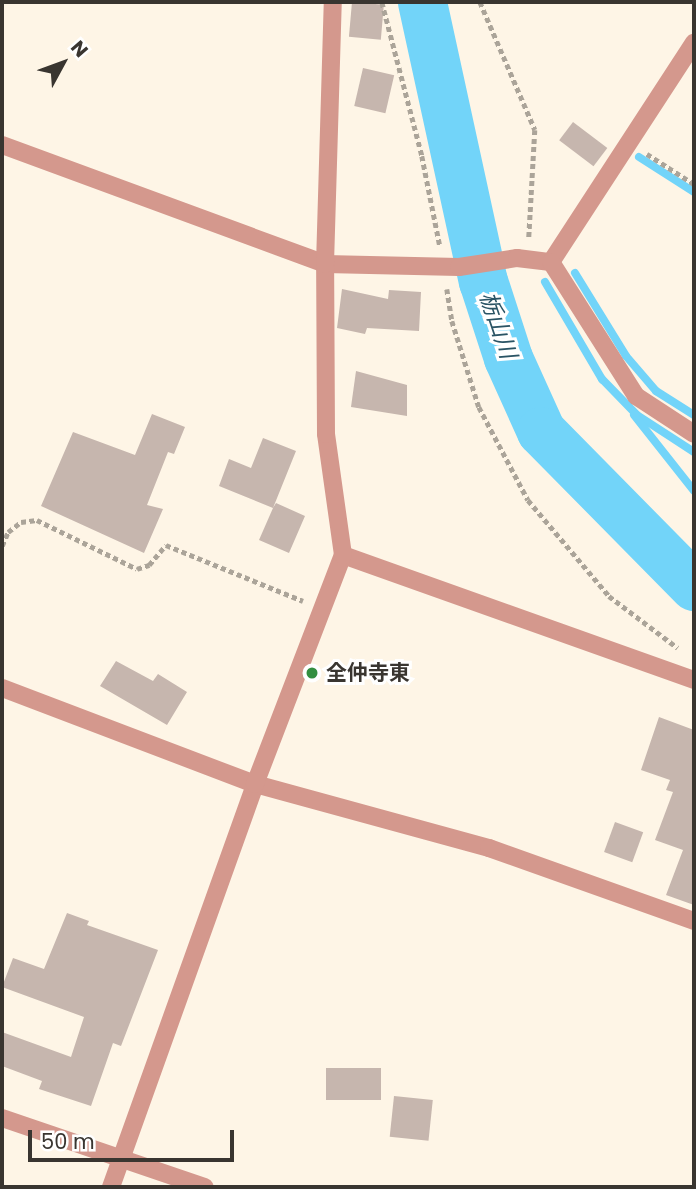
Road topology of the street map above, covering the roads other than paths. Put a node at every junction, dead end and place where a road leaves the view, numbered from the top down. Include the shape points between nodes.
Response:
1 (333, 2) edge
2 (694, 43) edge
3 (2, 145) edge
4 (551, 262) junction
5 (325, 264) junction
6 (694, 434) edge
7 (343, 555) junction
8 (694, 680) edge
9 (2, 688) edge
10 (255, 784) junction
11 (694, 921) edge
12 (2, 1118) edge
13 (121, 1161) junction
14 (111, 1187) edge
15 (205, 1187) edge

1 - 5 street
2 - 4 street
3 - 5 street
4 - 5 street via 523,259 451,267
4 - 6 street via 636,396
5 - 7 street via 326,434
7 - 8 street
7 - 10 street
9 - 10 street
10 - 11 street via 489,848
10 - 13 street
12 - 13 street
13 - 14 street
13 - 15 street

